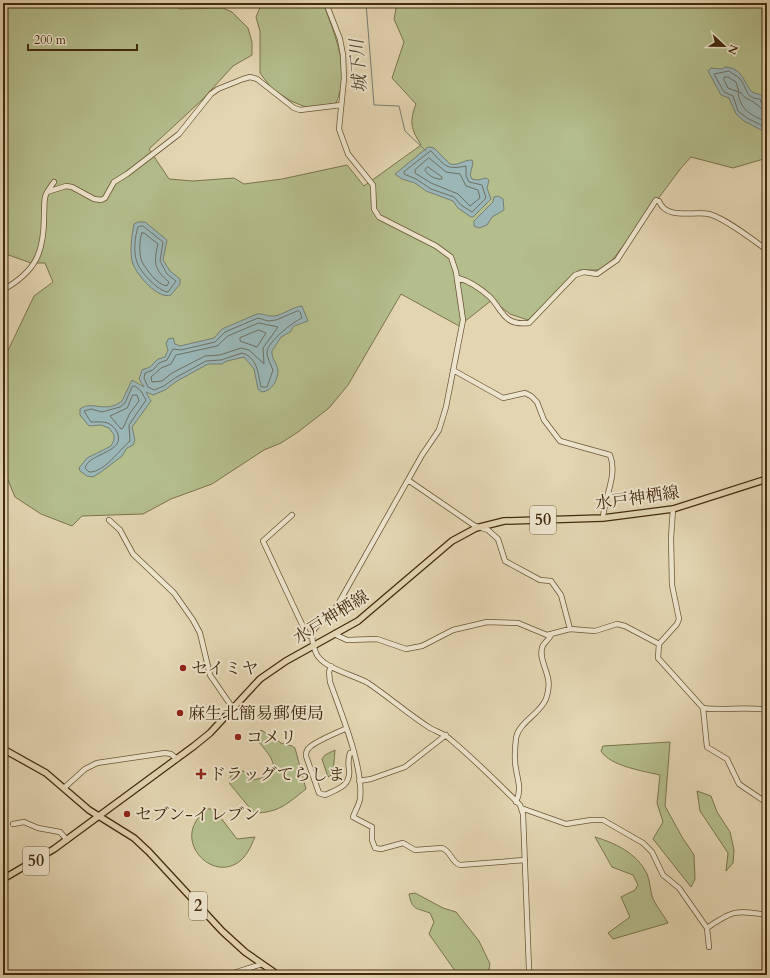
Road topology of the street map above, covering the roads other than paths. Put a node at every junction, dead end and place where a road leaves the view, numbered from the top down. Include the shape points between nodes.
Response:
1 (326, 3) edge
2 (341, 105) junction
3 (54, 182) dead end
4 (47, 192) junction
5 (767, 250) edge
6 (458, 278) junction
7 (3, 290) edge
8 (453, 370) junction
9 (767, 479) edge
10 (408, 480) junction
11 (674, 510) junction
12 (292, 515) dead end
13 (603, 518) junction
14 (109, 520) dead end
15 (480, 527) junction
16 (570, 629) junction
17 (334, 634) junction
18 (551, 635) junction
19 (312, 637) junction
20 (660, 644) junction
21 (314, 645) junction
22 (331, 666) junction
23 (232, 707) junction
24 (703, 708) junction
25 (767, 710) edge
26 (345, 729) junction
27 (446, 735) junction
28 (3, 749) edge
29 (354, 752) junction
30 (176, 759) junction
31 (360, 781) junction
32 (64, 788) junction
33 (516, 802) junction
34 (767, 803) edge
35 (521, 808) junction
36 (99, 816) junction
37 (13, 824) dead end
38 (67, 840) junction
39 (525, 860) junction
40 (3, 879) edge
41 (767, 915) edge
42 (708, 928) junction
43 (709, 947) dead end
44 (262, 964) junction
45 (227, 975) edge
46 (278, 975) edge
47 (531, 975) edge

1 - 2 street via 342,48 344,78
2 - 4 street via 300,110 257,79 243,79 211,94 179,134 114,182 105,198 94,199 66,186
2 - 6 street via 339,129 346,150 373,185 376,214 448,254 454,261
3 - 4 street
4 - 7 street via 43,201 44,222 38,255 26,274
5 - 6 street via 720,218 709,214 671,212 665,210 657,200 614,263 597,274 584,272 575,275 529,323 523,324 505,318 485,293
6 - 8 street via 463,320
8 - 10 street via 441,425
8 - 13 street via 503,398 525,393 531,396 560,441 610,455 611,476
9 - 11 main road, 水戸神栖線 / 50
10 - 15 street
10 - 19 street via 337,606 314,627
11 - 13 main road, 水戸神栖線 / 50
11 - 20 street via 671,538 672,585 679,619
12 - 19 street via 263,541 307,635
13 - 15 main road, 水戸神栖線 / 50 via 504,521
14 - 23 street via 120,530 133,554 174,593 193,620 200,633 210,675
15 - 16 street via 498,539 505,561 540,580 551,581 561,594
15 - 17 main road, 水戸神栖線 / 50 via 452,541 369,613
16 - 18 street
16 - 20 street via 590,632 621,625
17 - 18 street via 347,640 377,639 406,649 422,646 453,630 487,622 518,623 544,635
17 - 21 main road, 水戸神栖線 / 50
18 - 33 street via 542,650 549,679 546,698 516,738 516,766 520,790
19 - 21 street
20 - 24 street via 658,658
21 - 22 street via 320,659
21 - 23 main road, 水戸神栖線 / 50 via 260,679
22 - 26 street via 330,682
22 - 27 street via 361,679 430,728
23 - 30 main road, 水戸神栖線 / 50 via 207,736
24 - 25 street
24 - 34 street via 706,745 726,759 739,784
26 - 29 street
26 - 29 street via 310,746 306,751 319,793 325,794 345,785 349,776 348,758 350,753
27 - 31 street via 405,767
27 - 33 street
28 - 32 main road, 2 via 46,773
29 - 31 street
30 - 32 street via 165,753 97,763 84,769
30 - 36 main road, 水戸神栖線 / 50
31 - 39 street via 360,800 353,817 372,826 375,848 381,849 403,843 415,850 442,848 455,864 460,865
32 - 36 main road, 2
33 - 35 street
35 - 39 street
35 - 42 street via 566,824 603,820 638,840 652,852 661,872 679,888
36 - 38 main road, 水戸神栖線 / 50
36 - 44 main road, 2 via 140,843 222,931
37 - 38 street via 24,822 38,828 60,832
38 - 40 main road, 水戸神栖線 / 50 via 40,859
39 - 47 street
41 - 42 street via 736,912 724,916
42 - 43 street
44 - 45 street
44 - 46 main road, 2

